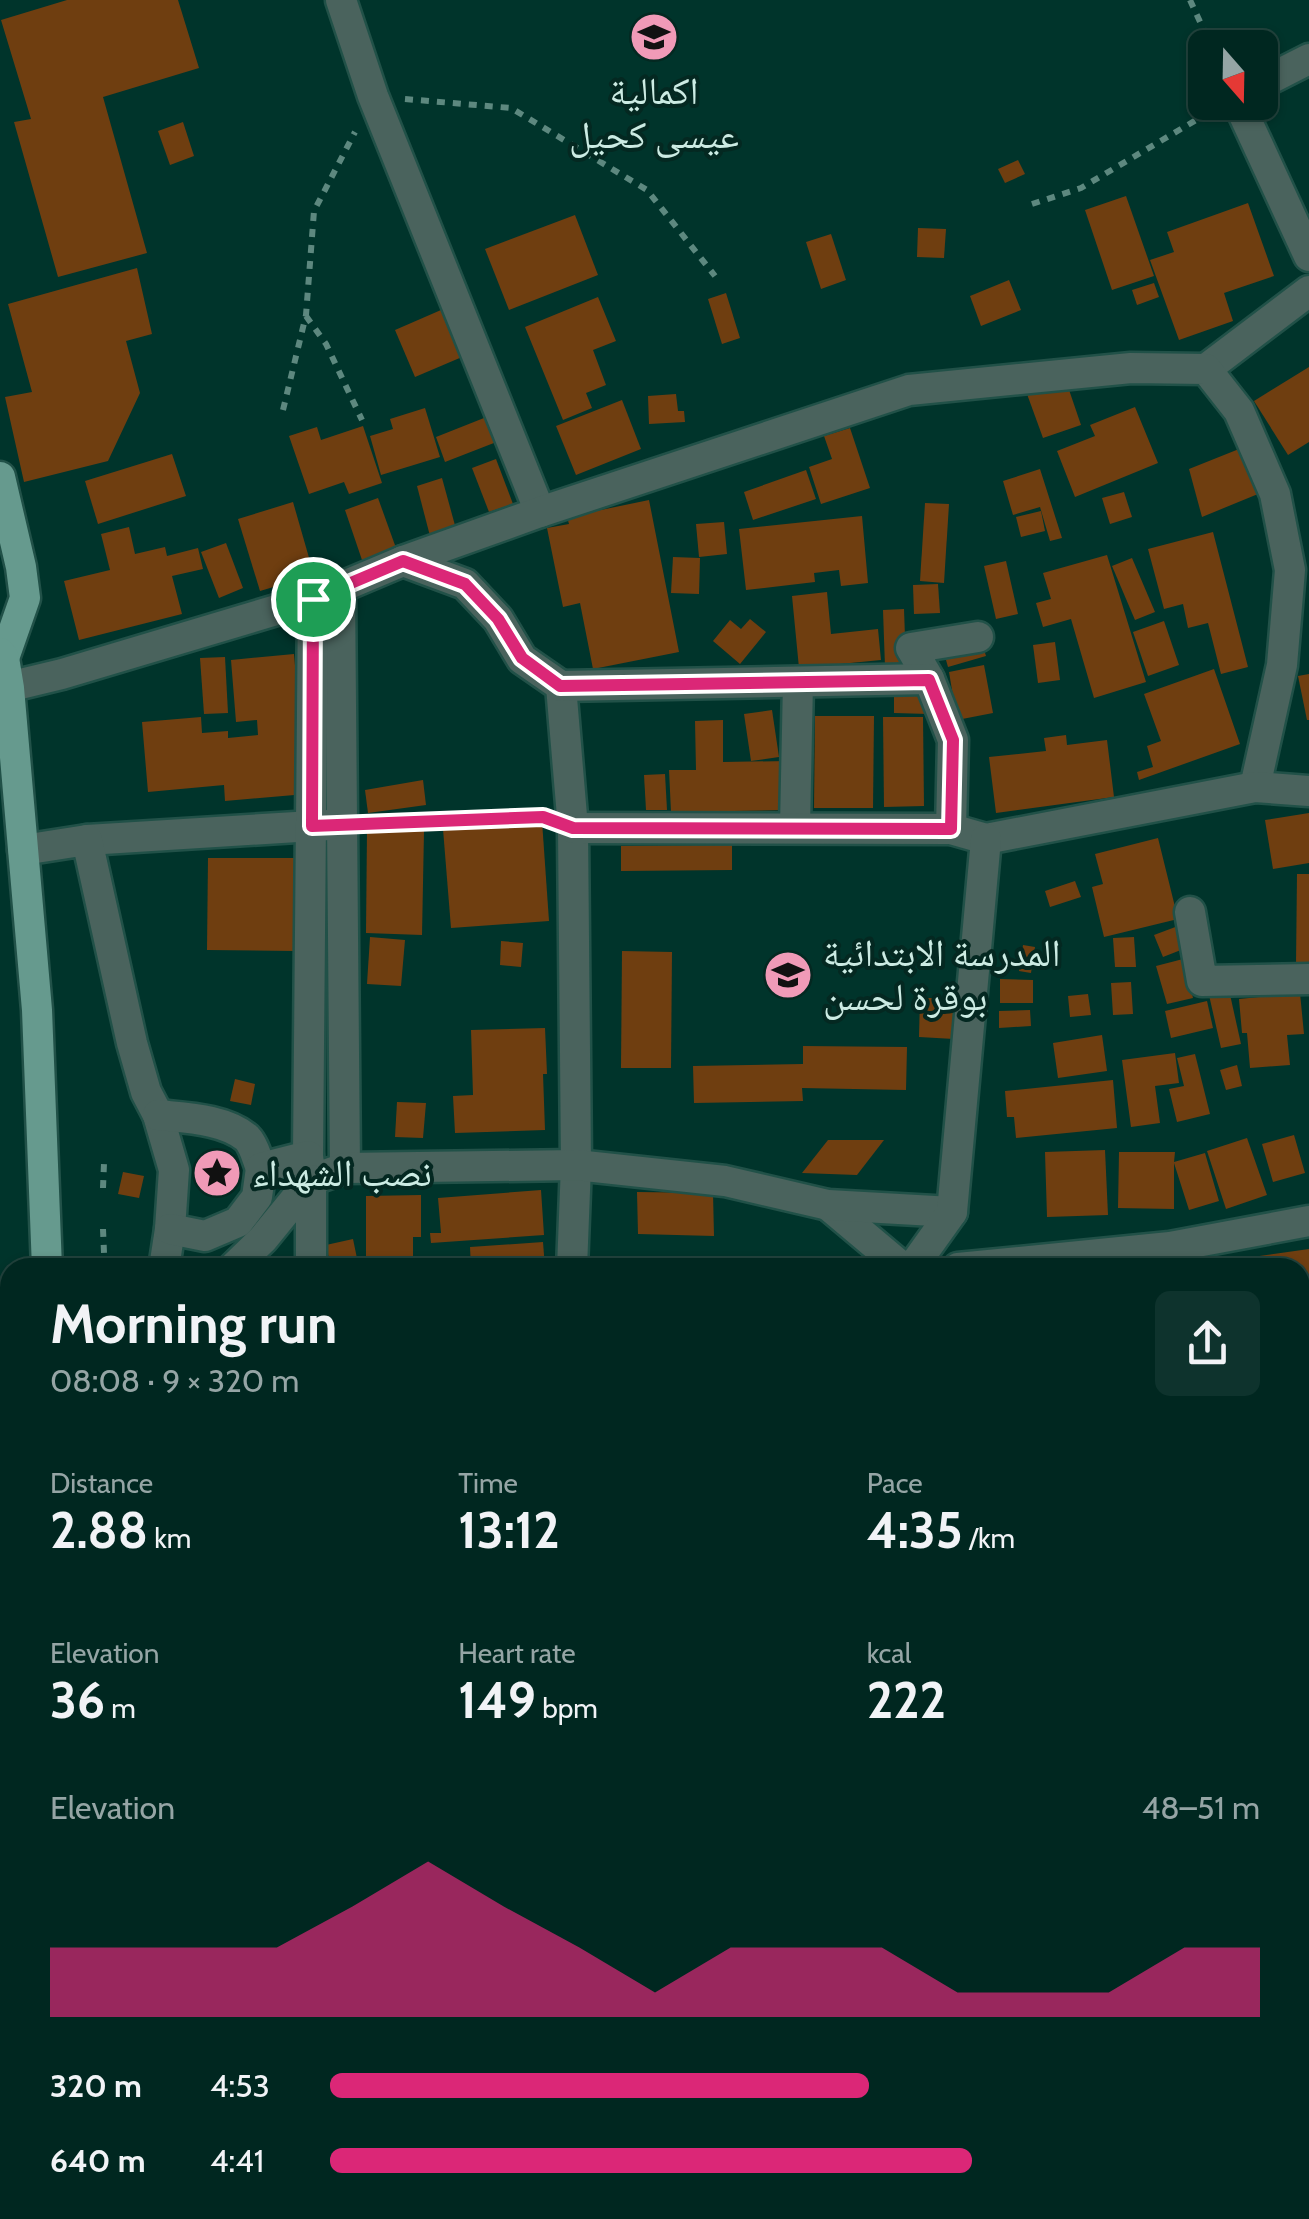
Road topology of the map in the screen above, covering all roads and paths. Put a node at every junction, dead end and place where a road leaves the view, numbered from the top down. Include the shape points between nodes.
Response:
1 (341, 0) edge
2 (1190, 0) edge
3 (1204, 30) edge
4 (1309, 59) edge
5 (1278, 75) edge
6 (373, 96) junction
7 (1201, 120) edge
8 (1232, 120) edge
9 (1032, 204) dead end
10 (1308, 251) edge
11 (715, 276) dead end
12 (1309, 291) edge
13 (306, 315) junction
14 (1206, 370) junction
15 (283, 410) dead end
16 (362, 420) dead end
17 (0, 477) edge
18 (540, 512) junction
19 (403, 561) junction
20 (326, 594) junction
21 (978, 638) dead end
22 (3, 672) edge
23 (929, 680) junction
24 (798, 682) junction
25 (560, 686) junction
26 (1255, 788) junction
27 (1309, 791) edge
28 (327, 825) junction
29 (795, 827) junction
30 (573, 828) junction
31 (951, 829) junction
32 (986, 839) junction
33 (87, 840) junction
34 (24, 850) junction
35 (1190, 912) dead end
36 (1309, 979) edge
37 (158, 1115) junction
38 (104, 1164) dead end
39 (576, 1165) junction
40 (262, 1168) junction
41 (310, 1168) junction
42 (345, 1168) junction
43 (103, 1188) dead end
44 (828, 1206) junction
45 (952, 1212) junction
46 (1309, 1221) edge
47 (104, 1229) dead end
48 (170, 1230) junction
49 (104, 1254) dead end
50 (47, 1258) edge
51 (166, 1258) edge
52 (244, 1258) edge
53 (312, 1258) edge
54 (572, 1258) edge
55 (892, 1258) edge
56 (919, 1258) edge
57 (1059, 1258) edge

1 - 6 street
2 - 3 path
4 - 5 street
6 - 11 path via 510,108 646,190
6 - 13 path via 314,211
6 - 18 street
7 - 9 path via 1081,188
8 - 10 street
12 - 14 street
13 - 15 path
13 - 16 path
14 - 18 street via 1131,368 909,390
14 - 26 street via 1239,411 1274,494 1290,570 1282,665
17 - 22 main road via 25,598
18 - 19 street
19 - 20 street
19 - 25 street via 465,584 522,658
20 - 22 street
20 - 28 street
21 - 23 street via 911,648
22 - 34 main road
23 - 24 street
23 - 31 street via 953,740
24 - 25 street
24 - 29 street
25 - 30 street
26 - 27 street
26 - 32 street
28 - 30 path via 543,817
28 - 33 street
28 - 41 street
28 - 42 street
29 - 30 street
29 - 31 street
30 - 39 street
31 - 32 street
32 - 45 street
33 - 34 street
33 - 37 street via 132,1044
34 - 50 main road
35 - 36 street via 1202,981
37 - 40 street via 229,1127 250,1140
37 - 48 street via 174,1170
38 - 43 path
39 - 42 street
39 - 44 street via 725,1181
39 - 54 street
40 - 41 street
40 - 48 street via 257,1197 238,1222 205,1236
41 - 42 street
41 - 52 street
41 - 53 street
44 - 45 street
44 - 55 street
45 - 56 street
46 - 57 street via 1170,1247
47 - 49 path
48 - 51 street

